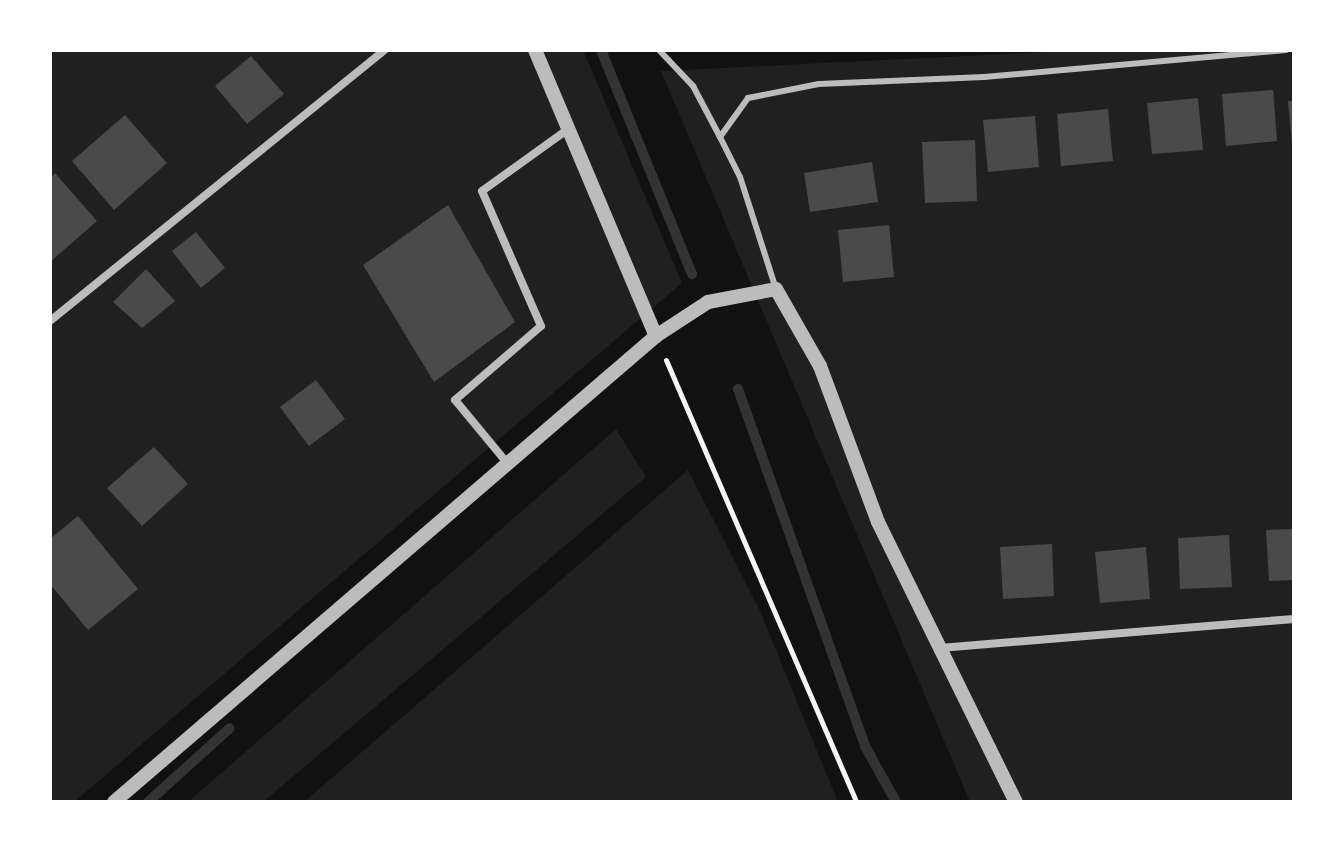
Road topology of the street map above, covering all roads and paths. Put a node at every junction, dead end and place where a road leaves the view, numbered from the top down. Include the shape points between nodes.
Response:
1 (385, 50) edge
2 (535, 50) edge
3 (659, 50) edge
4 (1286, 50) edge
5 (567, 130) junction
6 (720, 137) junction
7 (776, 289) junction
8 (50, 321) edge
9 (656, 336) junction
10 (508, 464) junction
11 (1294, 619) edge
12 (937, 648) junction
13 (114, 802) edge
14 (856, 802) edge
15 (1016, 802) edge

1 - 8 street
2 - 5 street
3 - 6 lane via 693,86
4 - 6 lane via 984,77 819,84 748,98
5 - 9 street
5 - 10 street via 482,191 541,326 455,400
6 - 7 lane via 740,177
7 - 9 street via 708,302
7 - 12 street via 820,366 878,522
9 - 10 street
9 - 14 path
10 - 13 street
11 - 12 street
12 - 15 street

